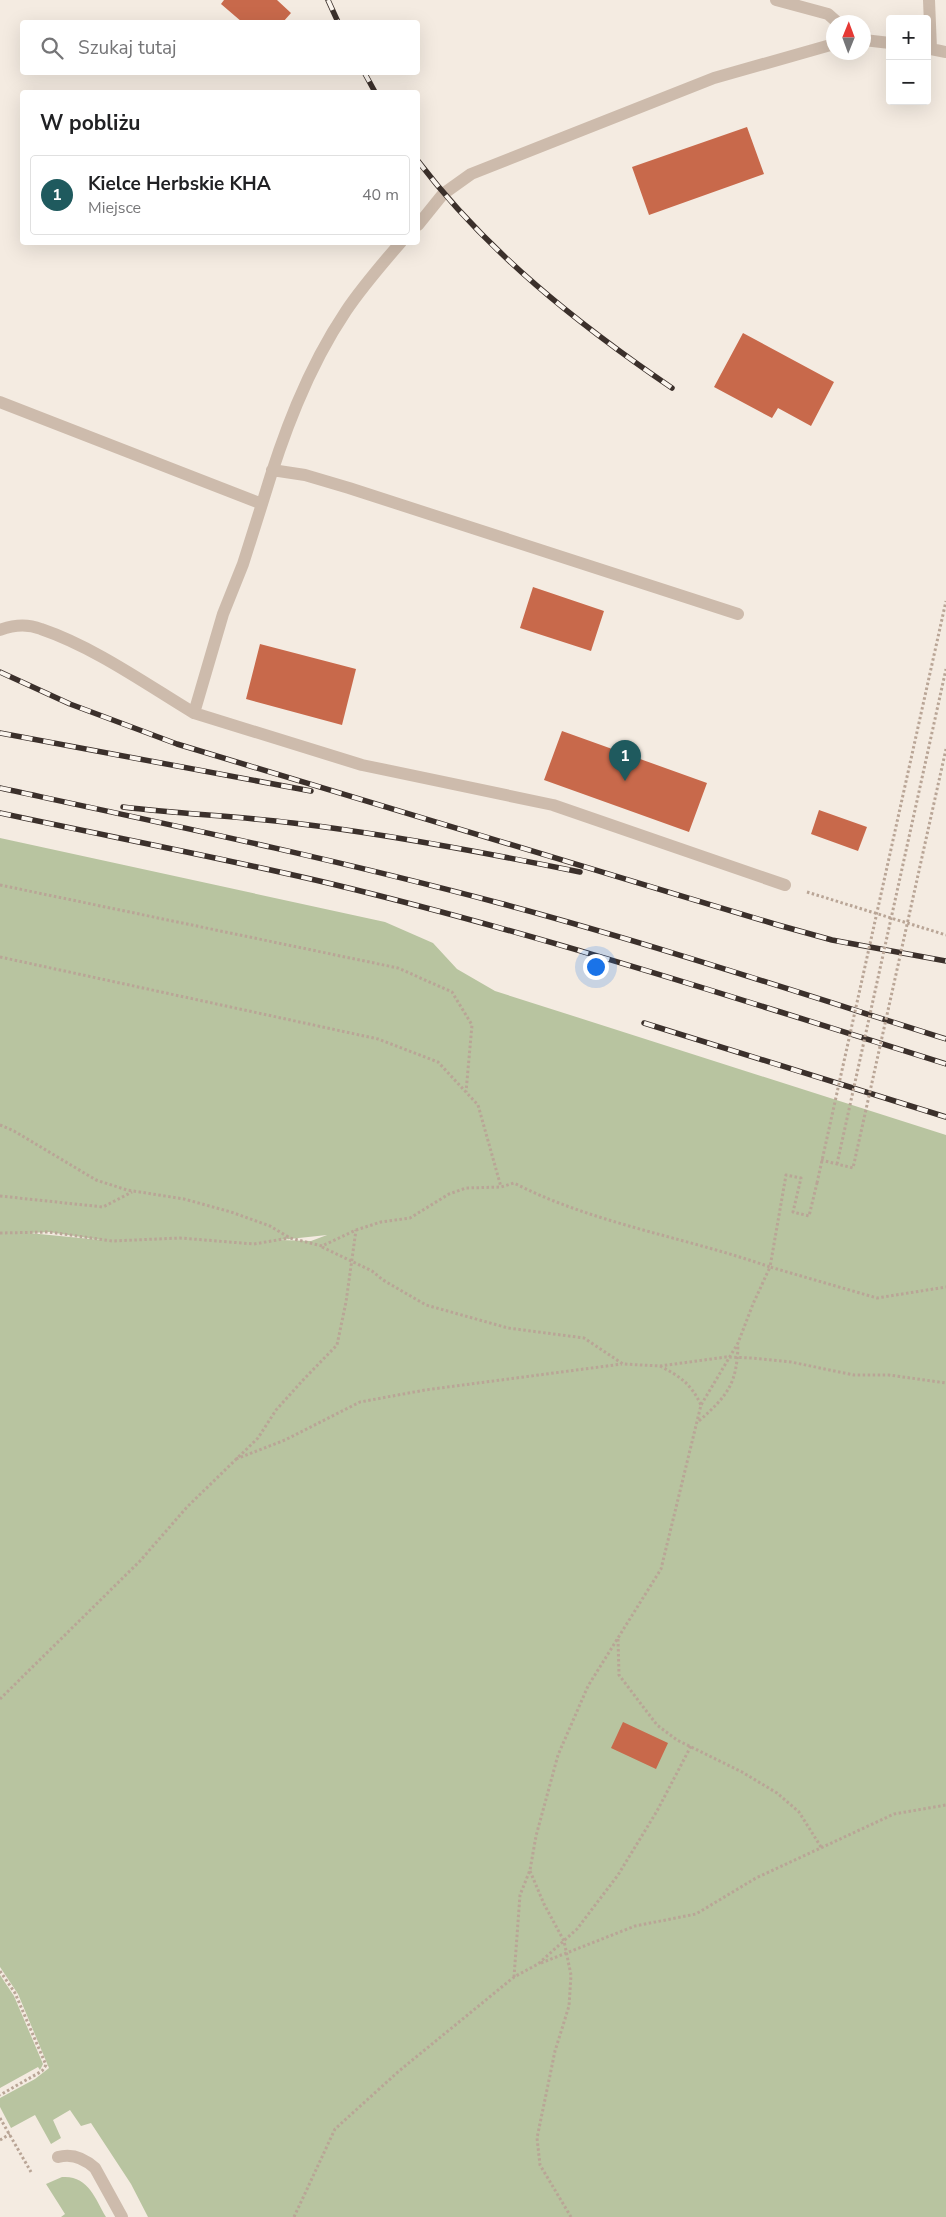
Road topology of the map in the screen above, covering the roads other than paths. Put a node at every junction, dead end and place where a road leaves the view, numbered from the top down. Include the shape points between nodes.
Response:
1 (776, 0) edge
2 (928, 0) edge
3 (829, 15) edge
4 (928, 15) edge
5 (871, 41) edge
6 (886, 43) edge
7 (826, 46) edge
8 (931, 49) edge
9 (946, 52) edge
10 (420, 223) edge
11 (399, 245) edge
12 (0, 402) edge
13 (272, 470) junction
14 (262, 504) junction
15 (738, 614) dead end
16 (0, 630) edge
17 (194, 713) junction
18 (785, 885) road end
19 (58, 2158) dead end
20 (122, 2217) edge

1 - 3 street
2 - 4 street
5 - 6 street
7 - 10 street via 714,78 471,174 443,194
8 - 9 street
11 - 13 street via 346,311 326,343 286,430
12 - 14 street
13 - 14 street
13 - 15 street via 350,488
14 - 17 street via 223,614
16 - 17 street via 13,625 40,628 90,651
17 - 18 street via 362,765 553,805
19 - 20 street via 75,2156 95,2168

